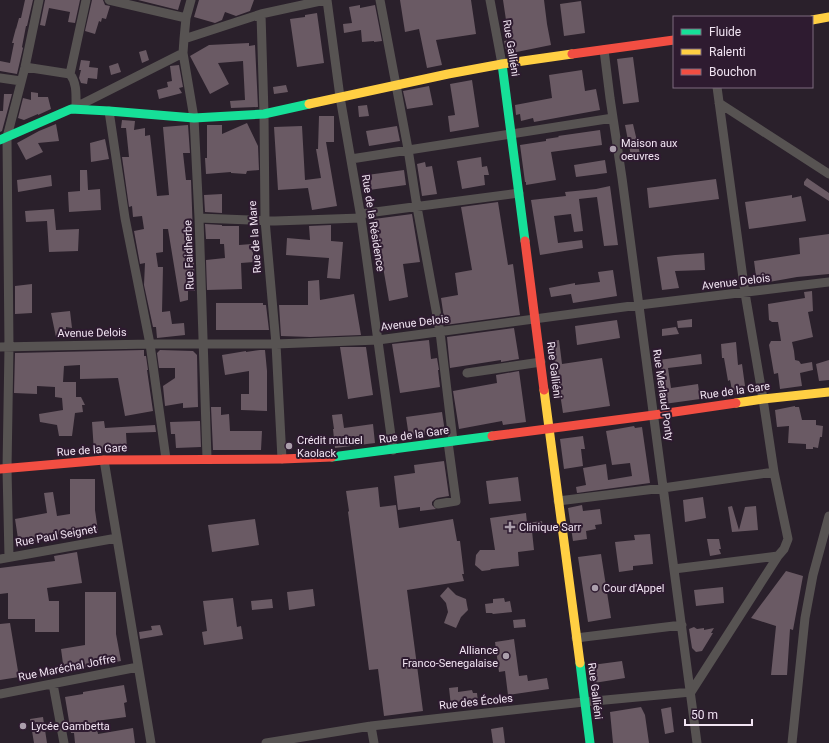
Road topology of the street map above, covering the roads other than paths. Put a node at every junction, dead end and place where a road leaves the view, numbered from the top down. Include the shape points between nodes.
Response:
1 (39, 0) edge
2 (86, 0) edge
3 (109, 0) edge
4 (191, 0) edge
5 (326, 0) edge
6 (380, 0) edge
7 (490, 0) edge
8 (261, 14) junction
9 (829, 17) edge
10 (186, 18) junction
11 (813, 20) edge
12 (184, 39) junction
13 (673, 40) edge
14 (604, 50) junction
15 (183, 53) junction
16 (502, 64) junction
17 (25, 67) junction
18 (70, 74) junction
19 (0, 78) edge
20 (22, 81) junction
21 (396, 85) junction
22 (717, 88) edge
23 (340, 97) junction
24 (719, 103) junction
25 (73, 108) junction
26 (109, 111) junction
27 (264, 114) junction
28 (194, 118) junction
29 (613, 118) junction
30 (511, 133) junction
31 (3, 138) edge
32 (408, 149) junction
33 (350, 159) junction
34 (829, 174) edge
35 (4, 190) edge
36 (519, 193) junction
37 (417, 207) junction
38 (360, 216) junction
39 (199, 218) junction
40 (264, 220) junction
41 (4, 223) edge
42 (829, 282) edge
43 (744, 293) junction
44 (638, 305) junction
45 (535, 319) junction
46 (440, 332) junction
47 (378, 340) junction
48 (150, 344) junction
49 (204, 344) junction
50 (276, 344) junction
51 (5, 347) edge
52 (540, 362) junction
53 (467, 373) dead end
54 (829, 392) edge
55 (764, 399) junction
56 (654, 415) junction
57 (549, 428) junction
58 (451, 442) junction
59 (393, 450) junction
60 (207, 458) junction
61 (166, 459) junction
62 (282, 459) junction
63 (104, 460) junction
64 (4, 469) edge
65 (774, 472) junction
66 (663, 488) junction
67 (558, 501) junction
68 (438, 504) dead end
69 (829, 516) edge
70 (117, 538) junction
71 (778, 556) junction
72 (4, 558) edge
73 (674, 569) junction
74 (682, 625) junction
75 (576, 638) junction
76 (138, 667) junction
77 (53, 684) junction
78 (691, 692) junction
79 (0, 694) edge
80 (584, 702) junction
81 (371, 726) junction
82 (698, 741) edge
83 (64, 743) edge
84 (151, 743) edge
85 (266, 743) edge
86 (374, 743) edge
87 (590, 743) edge
88 (792, 743) edge

1 - 17 street
2 - 18 street
3 - 10 street
4 - 10 street, Rue Faidherbe
5 - 8 street
5 - 23 street, Rue de la Résidence
6 - 21 street
7 - 16 street, Rue Galliéni
8 - 12 street
8 - 27 street, Rue de la Mare
9 - 11 street
10 - 12 street, Rue Faidherbe
12 - 15 street, Rue Faidherbe
13 - 14 street
14 - 16 street
14 - 29 street, Rue Merlaud Ponty
15 - 25 street
15 - 28 street, Rue Faidherbe
16 - 21 street
16 - 30 street, Rue Galliéni
17 - 18 street
17 - 20 street
18 - 25 street via 75,83
19 - 20 street
20 - 31 street
21 - 23 street
21 - 32 street
22 - 24 street
23 - 27 street
23 - 33 street, Rue de la Résidence
24 - 34 street
24 - 43 street
25 - 26 street
25 - 31 street
26 - 28 street
26 - 48 street via 125,218
27 - 28 street
27 - 40 street, Rue de la Mare
28 - 39 street, Rue Faidherbe
29 - 30 street
29 - 44 street, Rue Merlaud Ponty
30 - 32 street
30 - 36 street, Rue Galliéni
31 - 35 street
32 - 33 street
32 - 37 street
33 - 38 street, Rue de la Résidence
35 - 41 street
36 - 37 street
36 - 45 street, Rue Galliéni
37 - 38 street
37 - 46 street
38 - 40 street
38 - 47 street, Rue de la Résidence
39 - 40 street
39 - 49 street, Rue Faidherbe
40 - 50 street, Rue de la Mare
41 - 51 street
42 - 43 street, Avenue Delois
43 - 44 street, Avenue Delois
43 - 55 street
44 - 45 street, Avenue Delois
44 - 56 street, Rue Merlaud Ponty
45 - 46 street, Avenue Delois
45 - 52 street, Rue Galliéni
46 - 47 street, Avenue Delois
46 - 58 street
47 - 50 street, Avenue Delois
47 - 59 street, Rue de la Résidence
48 - 49 street, Avenue Delois
48 - 51 street, Avenue Delois
48 - 61 street
49 - 50 street, Avenue Delois
49 - 60 street, Rue Faidherbe
50 - 62 street, Rue de la Mare
51 - 64 street
52 - 53 street
52 - 57 street, Rue Galliéni
54 - 55 street, Rue de la Gare
55 - 56 street, Rue de la Gare
55 - 65 street
56 - 57 street, Rue de la Gare
56 - 66 street, Rue Merlaud Ponty
57 - 58 street, Rue de la Gare
57 - 67 street, Rue Galliéni
58 - 59 street, Rue de la Gare
58 - 68 street via 456,501
59 - 62 street, Rue de la Gare via 338,457
60 - 61 street, Rue de la Gare
60 - 62 street, Rue de la Gare
61 - 63 street, Rue de la Gare
63 - 64 street, Rue de la Gare
63 - 70 street
64 - 72 street
65 - 66 street
65 - 71 street via 788,540
66 - 67 street
66 - 73 street, Rue Merlaud Ponty
67 - 75 street, Rue Galliéni
69 - 88 street via 813,575 805,618
70 - 72 street, Rue Paul Seignet
70 - 76 street
71 - 73 street
71 - 78 street
73 - 74 street, Rue Merlaud Ponty
74 - 75 street
74 - 78 street, Rue Merlaud Ponty
75 - 80 street, Rue Galliéni
76 - 77 street, Rue Maréchal Joffre
76 - 84 street
77 - 79 street, Rue Maréchal Joffre
77 - 83 street
78 - 80 street, Rue des Écoles
78 - 82 street, Rue Merlaud Ponty
80 - 81 street, Rue des Écoles
80 - 87 street, Rue Galliéni
81 - 85 street, Rue des Écoles
81 - 86 street

